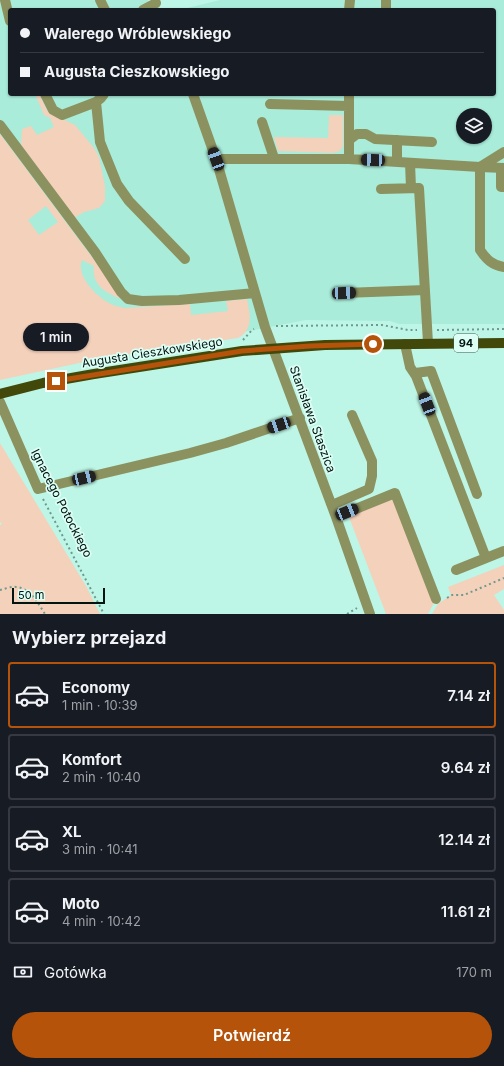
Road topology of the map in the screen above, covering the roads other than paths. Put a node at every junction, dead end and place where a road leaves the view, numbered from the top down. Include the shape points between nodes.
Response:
1 (5, 0) edge
2 (157, 4) edge
3 (148, 8) edge
4 (8, 13) edge
5 (46, 96) edge
6 (102, 96) edge
7 (194, 96) edge
8 (349, 96) edge
9 (96, 102) junction
10 (270, 104) dead end
11 (349, 106) junction
12 (262, 122) dead end
13 (0, 125) edge
14 (349, 140) junction
15 (397, 140) junction
16 (432, 142) dead end
17 (504, 152) edge
18 (274, 158) junction
19 (216, 159) junction
20 (349, 159) junction
21 (397, 162) junction
22 (410, 162) junction
23 (480, 168) junction
24 (502, 168) edge
25 (504, 187) edge
26 (412, 188) junction
27 (381, 189) dead end
28 (185, 259) dead end
29 (504, 267) edge
30 (425, 290) junction
31 (255, 293) junction
32 (344, 293) dead end
33 (428, 343) junction
34 (504, 343) edge
35 (405, 344) junction
36 (273, 349) junction
37 (415, 373) junction
38 (0, 394) edge
39 (0, 402) edge
40 (352, 415) dead end
41 (300, 418) junction
42 (477, 494) dead end
43 (332, 505) junction
44 (336, 517) junction
45 (504, 551) edge
46 (486, 558) junction
47 (456, 570) dead end
48 (439, 600) road end
49 (370, 614) edge

1 - 4 street
2 - 3 street
5 - 9 street via 53,110 62,115
6 - 9 street
7 - 19 street, Stanisława Staszica
8 - 11 street
9 - 28 street via 100,142 117,184 129,201
10 - 11 street
11 - 14 street
12 - 18 street
13 - 31 street via 128,299 178,300
14 - 15 street via 357,134 366,134 375,139
14 - 20 street
15 - 16 street
15 - 21 street
17 - 23 street
18 - 19 street
18 - 20 street
19 - 31 street, Stanisława Staszica
20 - 21 street
21 - 22 street
22 - 23 street
22 - 26 street
23 - 24 street
23 - 29 street via 480,250 494,265
24 - 25 street via 500,187
26 - 27 street
26 - 30 street via 420,188
30 - 32 street
30 - 33 street
31 - 36 street, Stanisława Staszica
33 - 34 main road, 94
33 - 35 main road, 94
35 - 36 main road, Augusta Cieszkowskiego / 94
35 - 37 street via 410,367
36 - 38 main road, Augusta Cieszkowskiego / 94 via 242,351 94,374
36 - 41 street, Stanisława Staszica
37 - 42 street via 430,371
37 - 46 street
39 - 41 street, Ignacego Potockiego via 38,489 190,453
40 - 43 street via 372,462 372,476 369,489
41 - 43 street, Stanisława Staszica
43 - 44 street, Stanisława Staszica
44 - 48 street via 395,494
44 - 49 street, Stanisława Staszica
45 - 46 street
46 - 47 street

